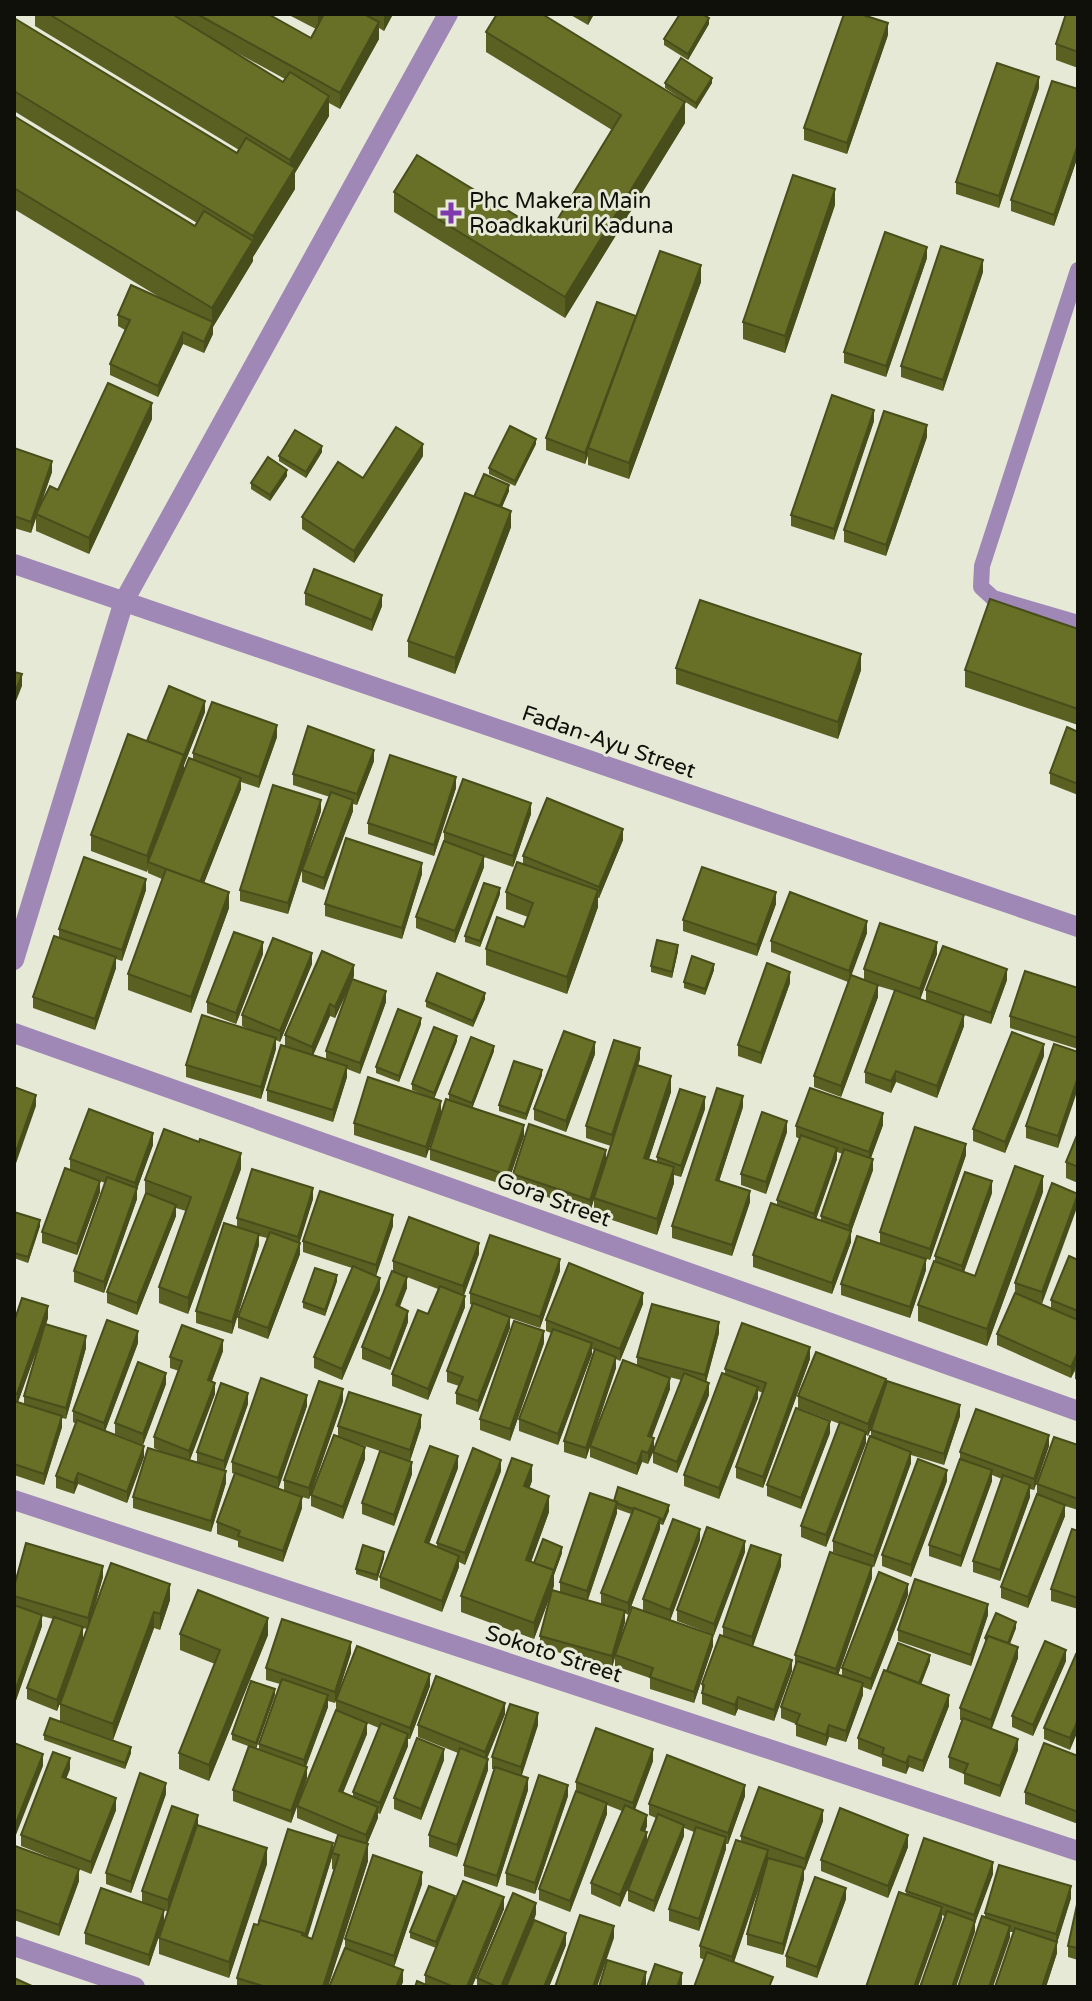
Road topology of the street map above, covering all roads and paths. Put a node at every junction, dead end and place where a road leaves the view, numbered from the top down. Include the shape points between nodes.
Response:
1 (448, 14) edge
2 (1078, 270) edge
3 (14, 564) edge
4 (124, 601) junction
5 (1078, 623) edge
6 (1078, 927) edge
7 (14, 960) edge
8 (14, 1033) edge
9 (1078, 1411) edge
10 (14, 1500) edge
11 (1078, 1851) edge
12 (14, 1946) edge
13 (135, 1987) edge

1 - 4 street
2 - 5 lane via 982,566 981,587 993,598
3 - 4 street, Fadan-Ayu Street
4 - 6 street, Fadan-Ayu Street
4 - 7 street
8 - 9 street, Gora Street
10 - 11 street, Sokoto Street
12 - 13 street

